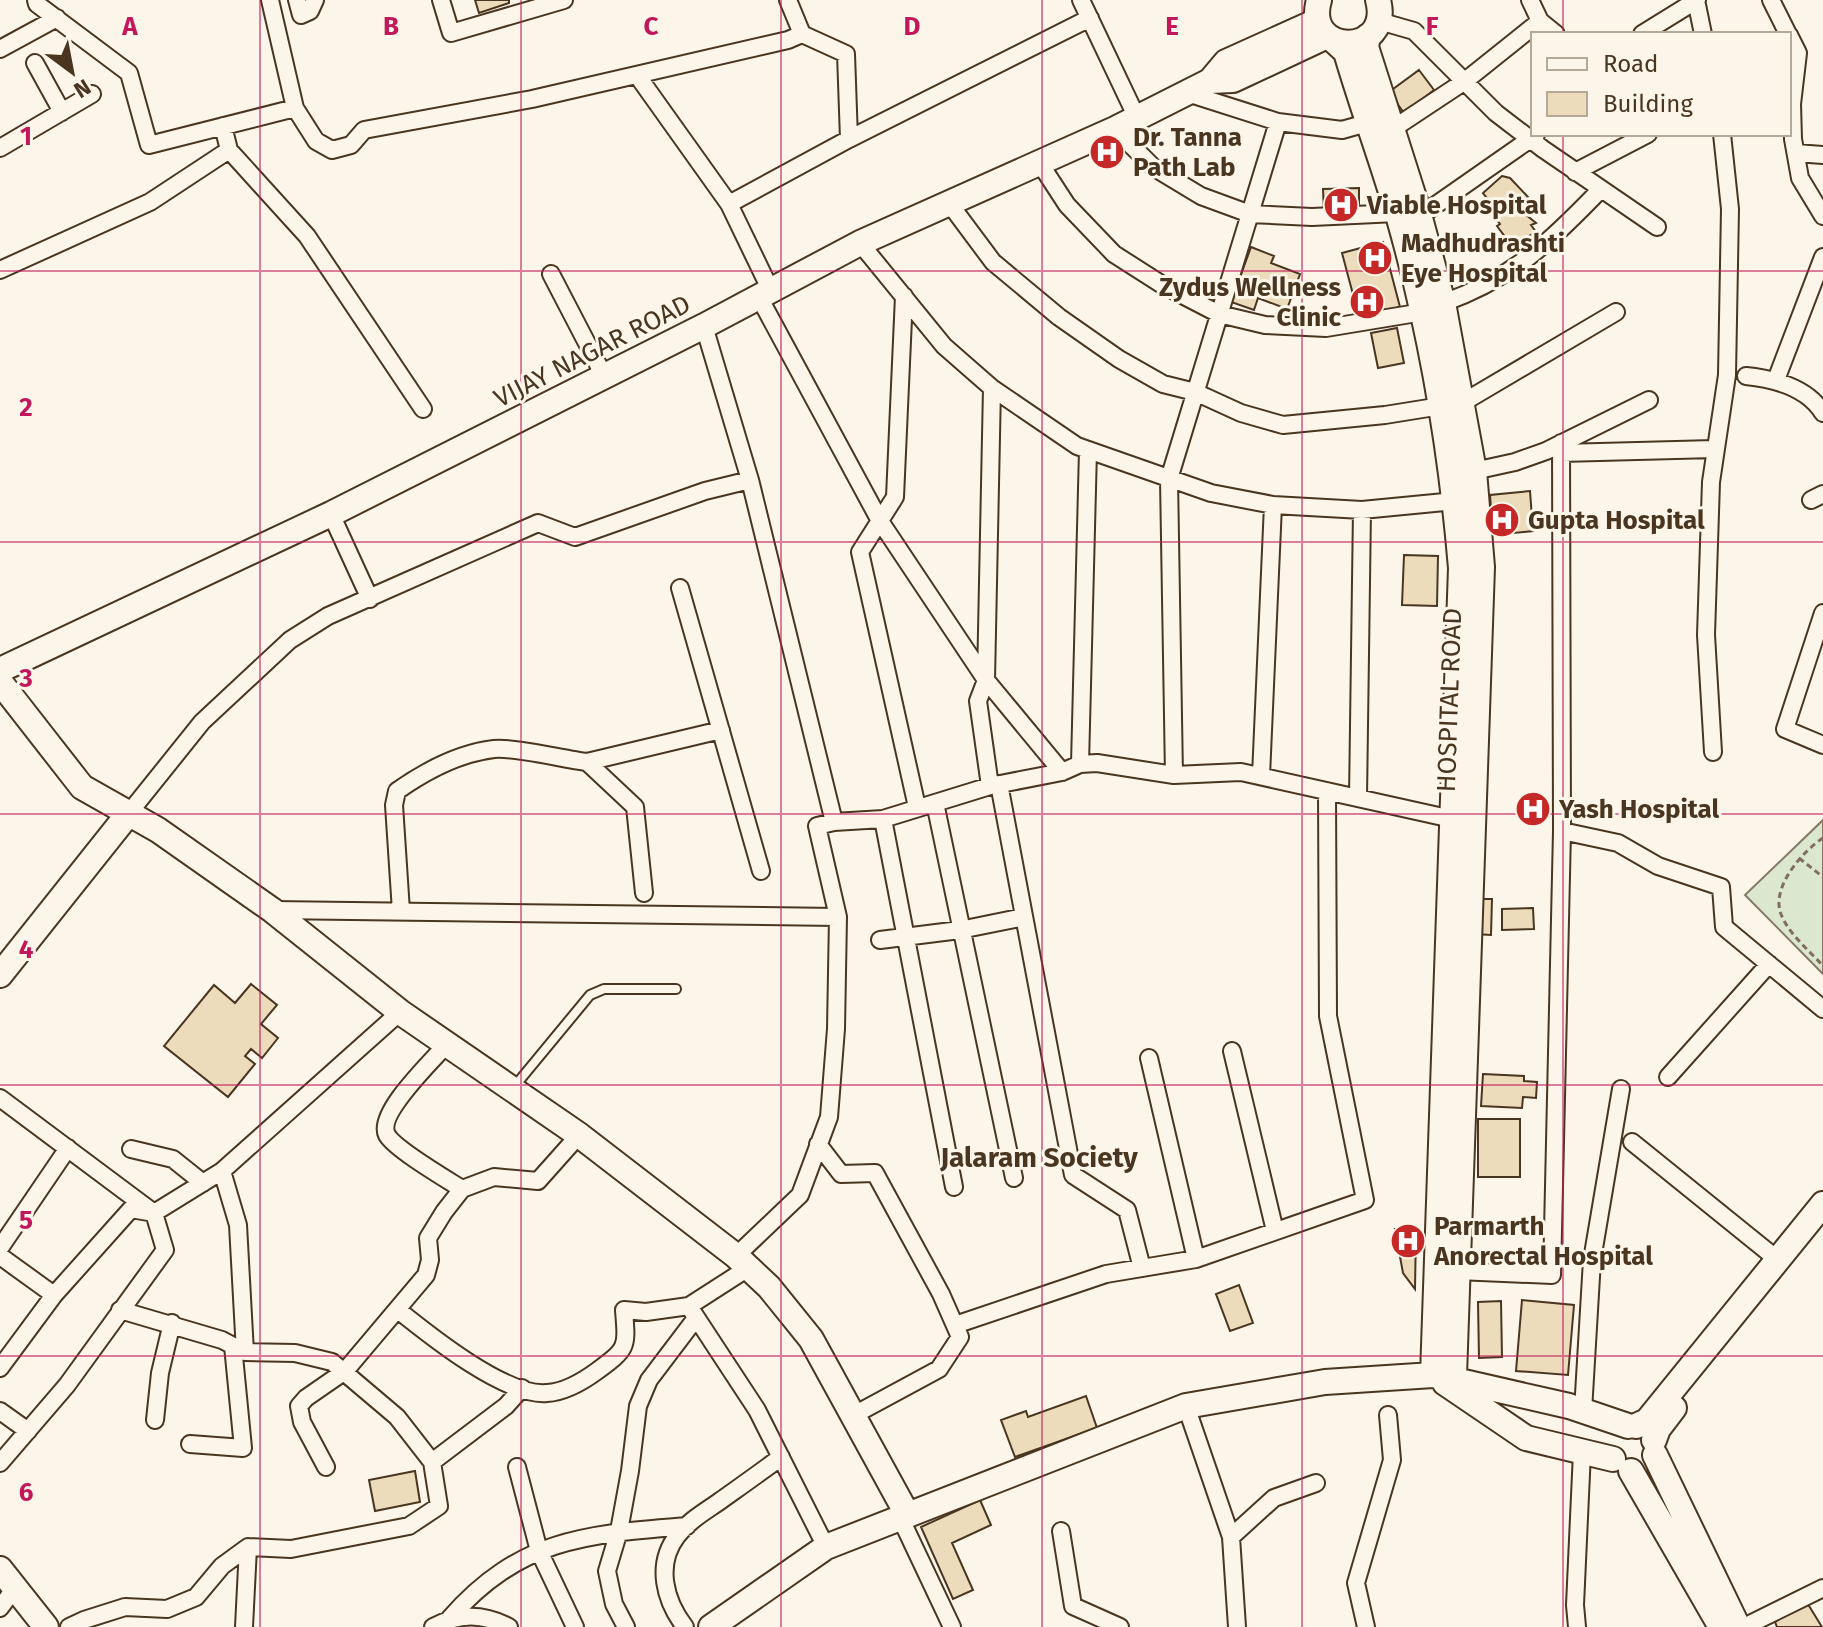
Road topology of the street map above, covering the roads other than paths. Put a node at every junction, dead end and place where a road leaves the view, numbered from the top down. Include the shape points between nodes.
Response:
1 (36, 0) edge
2 (270, 0) edge
3 (297, 0) edge
4 (315, 0) edge
5 (441, 0) edge
6 (564, 0) edge
7 (788, 0) edge
8 (1403, 0) edge
9 (1530, 0) edge
10 (1696, 0) edge
11 (1771, 0) edge
12 (1086, 5) edge
13 (57, 18) junction
14 (1375, 19) edge
15 (1540, 21) junction
16 (1324, 24) edge
17 (1554, 32) edge
18 (1645, 32) edge
19 (1703, 32) edge
20 (1787, 32) edge
21 (802, 34) junction
22 (1791, 39) edge
23 (0, 49) edge
24 (35, 63) dead end
25 (637, 75) junction
26 (1465, 81) junction
27 (1187, 93) junction
28 (92, 94) dead end
29 (295, 108) junction
30 (62, 112) junction
31 (1278, 122) junction
32 (1367, 123) junction
33 (1126, 124) junction
34 (223, 126) junction
35 (1391, 130) junction
36 (1531, 135) edge
37 (1644, 136) edge
38 (1722, 136) edge
39 (1534, 137) edge
40 (849, 139) junction
41 (0, 148) edge
42 (229, 150) junction
43 (1796, 153) junction
44 (1823, 155) edge
45 (1039, 162) junction
46 (1575, 172) junction
47 (1600, 190) junction
48 (949, 203) junction
49 (729, 204) junction
50 (1250, 214) junction
51 (1408, 214) junction
52 (1823, 216) edge
53 (1657, 227) dead end
54 (860, 243) junction
55 (1823, 257) edge
56 (0, 270) edge
57 (551, 274) dead end
58 (765, 294) junction
59 (904, 296) junction
60 (1433, 308) junction
61 (1616, 312) dead end
62 (1219, 314) junction
63 (704, 326) junction
64 (604, 376) junction
65 (1746, 376) dead end
66 (1776, 380) junction
67 (992, 388) junction
68 (1195, 392) junction
69 (1649, 400) dead end
70 (1451, 405) junction
71 (423, 409) dead end
72 (1823, 413) edge
73 (1561, 448) junction
74 (1714, 449) junction
75 (1088, 450) junction
76 (1474, 471) junction
77 (1169, 479) junction
78 (750, 480) junction
79 (1455, 501) junction
80 (1273, 505) junction
81 (1362, 510) junction
82 (331, 514) junction
83 (880, 521) junction
84 (680, 588) dead end
85 (370, 599) junction
86 (1823, 613) edge
87 (0, 670) edge
88 (986, 680) junction
89 (0, 682) edge
90 (721, 730) junction
91 (1823, 745) edge
92 (1713, 752) dead end
93 (587, 762) junction
94 (1080, 764) junction
95 (1062, 772) junction
96 (1174, 775) junction
97 (1261, 776) junction
98 (994, 785) junction
99 (1327, 791) junction
100 (1358, 798) junction
101 (935, 803) junction
102 (917, 807) junction
103 (129, 813) junction
104 (883, 819) junction
105 (1452, 819) junction
106 (834, 822) junction
107 (1562, 831) junction
108 (761, 871) dead end
109 (644, 893) dead end
110 (272, 910) junction
111 (401, 911) junction
112 (838, 917) junction
113 (1024, 917) junction
114 (960, 930) junction
115 (906, 937) junction
116 (880, 940) dead end
117 (1769, 964) junction
118 (0, 975) edge
119 (676, 989) dead end
120 (1823, 1009) edge
121 (400, 1012) junction
122 (446, 1045) junction
123 (1232, 1051) dead end
124 (1149, 1058) dead end
125 (1668, 1077) dead end
126 (1621, 1089) dead end
127 (512, 1090) junction
128 (1, 1101) edge
129 (579, 1135) junction
130 (1632, 1142) dead end
131 (818, 1144) junction
132 (68, 1148) junction
133 (131, 1149) dead end
134 (222, 1171) junction
135 (1014, 1178) dead end
136 (203, 1183) junction
137 (954, 1187) dead end
138 (462, 1189) junction
139 (1823, 1204) edge
140 (154, 1213) junction
141 (1823, 1227) edge
142 (1275, 1231) junction
143 (0, 1248) edge
144 (0, 1256) edge
145 (1196, 1259) junction
146 (1778, 1260) junction
147 (742, 1262) junction
148 (1142, 1268) junction
149 (1457, 1271) junction
150 (54, 1295) junction
151 (120, 1310) junction
152 (398, 1310) junction
153 (692, 1312) junction
154 (172, 1323) junction
155 (955, 1325) junction
156 (239, 1349) junction
157 (0, 1368) edge
158 (345, 1371) junction
159 (1444, 1378) junction
160 (522, 1388) junction
161 (1186, 1406) junction
162 (0, 1411) edge
163 (1583, 1411) junction
164 (1388, 1415) dead end
165 (852, 1416) junction
166 (155, 1420) dead end
167 (28, 1431) junction
168 (1643, 1437) junction
169 (190, 1444) dead end
170 (1582, 1452) junction
171 (781, 1457) junction
172 (432, 1462) junction
173 (0, 1463) edge
174 (1622, 1465) junction
175 (326, 1467) dead end
176 (517, 1467) dead end
177 (1316, 1483) dead end
178 (903, 1516) junction
179 (687, 1526) junction
180 (619, 1531) junction
181 (1061, 1531) dead end
182 (1231, 1537) junction
183 (248, 1547) junction
184 (826, 1547) junction
185 (539, 1551) junction
186 (8, 1578) edge
187 (1823, 1588) edge
188 (0, 1608) edge
189 (450, 1618) junction
190 (46, 1627) edge
191 (69, 1627) edge
192 (244, 1627) edge
193 (433, 1627) edge
194 (509, 1627) edge
195 (575, 1627) edge
196 (626, 1627) edge
197 (685, 1627) edge
198 (711, 1627) edge
199 (952, 1627) edge
200 (1120, 1627) edge
201 (1237, 1627) edge
202 (1366, 1627) edge
203 (1577, 1627) edge
204 (1721, 1627) edge
205 (1738, 1627) edge
206 (1744, 1627) edge

1 - 13 street
2 - 29 street
3 - 4 street via 301,15
5 - 6 street via 451,33
7 - 21 street
8 - 14 street
9 - 15 street
10 - 18 street
10 - 19 street
11 - 20 street
12 - 33 street
12 - 40 street
13 - 23 street
13 - 34 street via 129,73 149,145
14 - 16 street, VIJAY NAGAR ROAD via 1352,43
14 - 26 street via 1414,31
14 - 35 street, HOSPITAL ROAD via 1366,47
15 - 17 street
15 - 26 street
16 - 27 street, VIJAY NAGAR ROAD via 1233,80 1210,81
16 - 32 street, HOSPITAL ROAD via 1346,52
21 - 25 street
21 - 40 street via 846,54
22 - 43 street via 1798,53 1792,104
24 - 30 street
25 - 29 street via 364,130 351,145 332,150 316,141
25 - 49 street
26 - 35 street
26 - 36 street via 1496,113
27 - 31 street
27 - 33 street, VIJAY NAGAR ROAD
28 - 30 street
29 - 34 street
30 - 41 street
31 - 32 street via 1342,130
31 - 50 street
32 - 51 street, HOSPITAL ROAD
33 - 45 street, VIJAY NAGAR ROAD
33 - 50 street via 1153,167 1201,196
34 - 42 street
35 - 51 street, HOSPITAL ROAD
37 - 46 street
38 - 74 street via 1730,209 1727,360
39 - 46 street
39 - 51 street
40 - 49 street
42 - 56 street via 150,202
42 - 71 street via 307,236
43 - 44 street
43 - 52 street via 1800,178
45 - 48 street, VIJAY NAGAR ROAD
45 - 62 street via 1067,205 1114,254
46 - 47 street
47 - 53 street
47 - 60 street via 1533,256 1486,285
48 - 54 street, VIJAY NAGAR ROAD
48 - 68 street via 993,262 1059,317 1163,384
49 - 58 street
50 - 51 street
50 - 62 street
51 - 60 street, HOSPITAL ROAD
54 - 58 street, VIJAY NAGAR ROAD
54 - 59 street
55 - 66 street
57 - 64 street
58 - 63 street, VIJAY NAGAR ROAD
58 - 83 street
59 - 67 street via 944,346
59 - 83 street via 895,497
60 - 62 street via 1326,328 1265,325
60 - 70 street, HOSPITAL ROAD
61 - 70 street
62 - 68 street
63 - 64 street, VIJAY NAGAR ROAD
63 - 78 street
64 - 82 street, VIJAY NAGAR ROAD
65 - 66 street
66 - 72 street via 1815,401
67 - 75 street
67 - 88 street
68 - 70 street via 1283,425
68 - 77 street
69 - 73 street
70 - 76 street, HOSPITAL ROAD
70 - 79 street, HOSPITAL ROAD
73 - 74 street
73 - 76 street
73 - 107 street
74 - 92 street via 1706,635
75 - 77 street
75 - 94 street
76 - 149 street, HOSPITAL ROAD via 1482,567
77 - 80 street
77 - 96 street
78 - 85 street via 575,537 538,523
78 - 106 street
79 - 81 street
79 - 105 street, HOSPITAL ROAD via 1461,568
80 - 81 street
80 - 97 street
81 - 100 street
82 - 85 street
82 - 87 street, VIJAY NAGAR ROAD
83 - 88 street
83 - 102 street via 860,552
84 - 90 street
85 - 103 street via 328,616 290,640 202,722
86 - 91 street via 1785,729
88 - 95 street
88 - 98 street via 978,701
89 - 103 street via 82,787
90 - 93 street
90 - 108 street
93 - 109 street via 635,807
93 - 111 street via 495,749 464,757 397,791
94 - 95 street
94 - 96 street
95 - 98 street
96 - 97 street
97 - 99 street
98 - 101 street
98 - 113 street
99 - 100 street
99 - 142 street via 1328,1016 1365,1200
100 - 105 street
101 - 102 street
101 - 114 street
102 - 104 street
103 - 110 street
103 - 118 street
104 - 106 street
104 - 115 street
105 - 159 street, HOSPITAL ROAD
106 - 112 street via 817,826
107 - 117 street via 1618,843 1658,866 1721,887 1724,927
107 - 149 street via 1552,1275
110 - 111 street
110 - 121 street
111 - 112 street
112 - 131 street via 829,1117
113 - 114 street
113 - 148 street via 1073,1175 1127,1210
114 - 115 street
114 - 135 street
115 - 116 street
115 - 137 street
117 - 120 street
117 - 125 street
119 - 127 lane via 604,989 590,995
121 - 122 street
121 - 134 street
122 - 127 street
122 - 138 street via 391,1109 385,1128 402,1149
123 - 142 street
124 - 145 street
126 - 163 street via 1592,1260
127 - 129 street
128 - 132 street
129 - 138 street via 538,1181 494,1177
129 - 147 street
130 - 146 street
131 - 147 street via 800,1195
131 - 155 street via 841,1174 875,1173
132 - 140 street
132 - 143 street
133 - 136 street via 173,1159
134 - 136 street
134 - 156 street via 238,1225
136 - 140 street
138 - 152 street via 428,1238 426,1275
139 - 146 street
140 - 150 street via 131,1209
140 - 151 street via 165,1250
141 - 168 street via 1658,1429
142 - 145 street
144 - 150 street
145 - 148 street
146 - 168 street via 1647,1421
147 - 153 street
147 - 165 street via 811,1339
148 - 155 street via 1106,1274
149 - 159 street, HOSPITAL ROAD via 1454,1376
150 - 157 street
151 - 154 street
151 - 167 street
152 - 158 street
152 - 160 street via 450,1351
153 - 160 street via 624,1310 626,1341 619,1354 579,1384 545,1394
153 - 171 street via 757,1410
153 - 180 street via 638,1406
154 - 156 street
154 - 166 street
155 - 165 street via 960,1337 939,1369
156 - 158 street via 295,1353 332,1362
156 - 169 street via 243,1448
158 - 172 street via 397,1417
158 - 175 street via 299,1406
159 - 161 street via 1325,1382
159 - 163 street
159 - 170 street via 1526,1438
160 - 172 street
161 - 178 street
161 - 182 street
162 - 167 street
163 - 168 street
164 - 202 street via 1392,1460 1356,1583
165 - 178 street
167 - 173 street
168 - 174 street via 1646,1467
168 - 174 street via 1614,1435 1610,1451
168 - 205 street
170 - 174 street
170 - 203 street
171 - 179 street
171 - 184 street
172 - 183 street via 439,1506 409,1526 291,1549
174 - 204 street
176 - 185 street
177 - 182 street via 1274,1498
178 - 184 street
178 - 199 street
179 - 180 street
179 - 197 street via 669,1550 664,1573 672,1609
180 - 185 street via 574,1538
180 - 196 street via 607,1571
181 - 200 street via 1073,1606
182 - 201 street
183 - 191 street via 222,1566 196,1597 167,1609 125,1607
183 - 192 street
184 - 198 street
185 - 189 street via 493,1578
185 - 195 street
186 - 188 street
186 - 190 street
187 - 206 street
189 - 193 street
189 - 194 street via 470,1615

